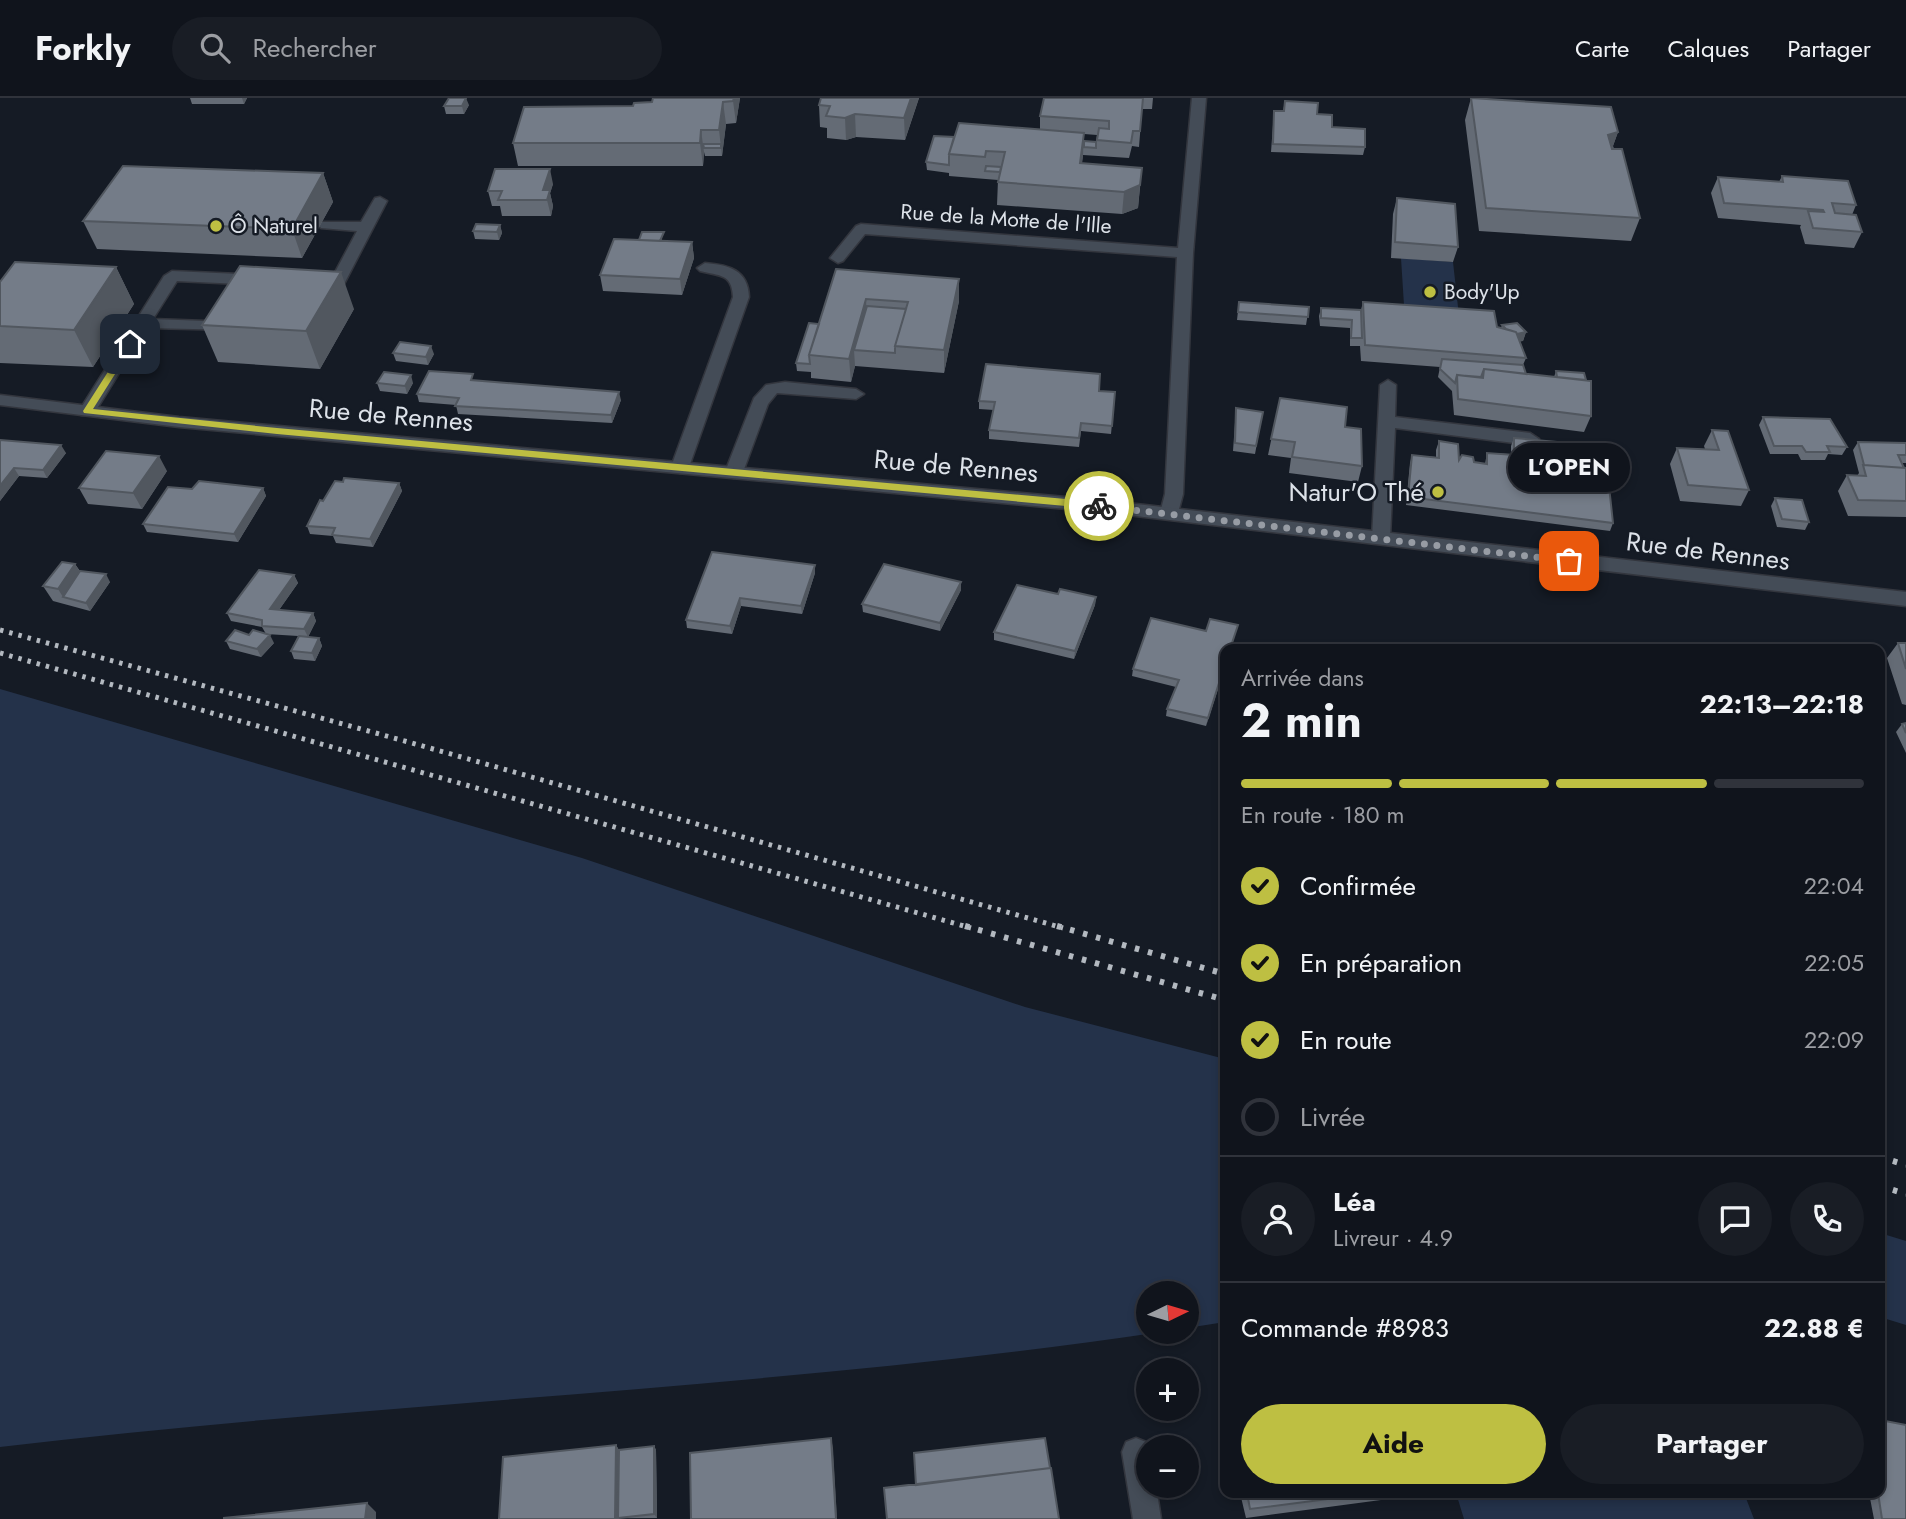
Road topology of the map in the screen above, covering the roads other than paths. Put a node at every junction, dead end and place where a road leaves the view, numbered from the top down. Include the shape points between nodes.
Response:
1 (1199, 98) edge
2 (380, 201) dead end
3 (326, 225) dead end
4 (366, 227) junction
5 (1185, 253) junction
6 (838, 258) dead end
7 (705, 268) dead end
8 (143, 323) junction
9 (234, 327) edge
10 (1388, 385) dead end
11 (856, 394) dead end
12 (0, 400) edge
13 (87, 411) junction
14 (1386, 421) junction
15 (1530, 439) edge
16 (680, 467) junction
17 (734, 472) junction
18 (1168, 513) junction
19 (1381, 538) junction
20 (1906, 599) edge
21 (1144, 1498) edge
22 (1147, 1519) edge

1 - 5 main road
2 - 4 main road
3 - 4 main road
4 - 8 main road via 337,283 173,276
5 - 6 main road, Rue de la Motte de l'Ille via 861,229
5 - 18 main road via 1174,494
7 - 16 main road via 736,274 741,297
8 - 9 main road
8 - 13 main road
10 - 14 main road
11 - 17 main road via 785,387 766,393
12 - 13 main road, Rue de Rennes
13 - 16 main road, Rue de Rennes
14 - 15 main road
14 - 19 main road
16 - 17 main road, Rue de Rennes
17 - 18 main road, Rue de Rennes
18 - 19 main road, Rue de Rennes
19 - 20 main road, Rue de Rennes
21 - 22 main road

